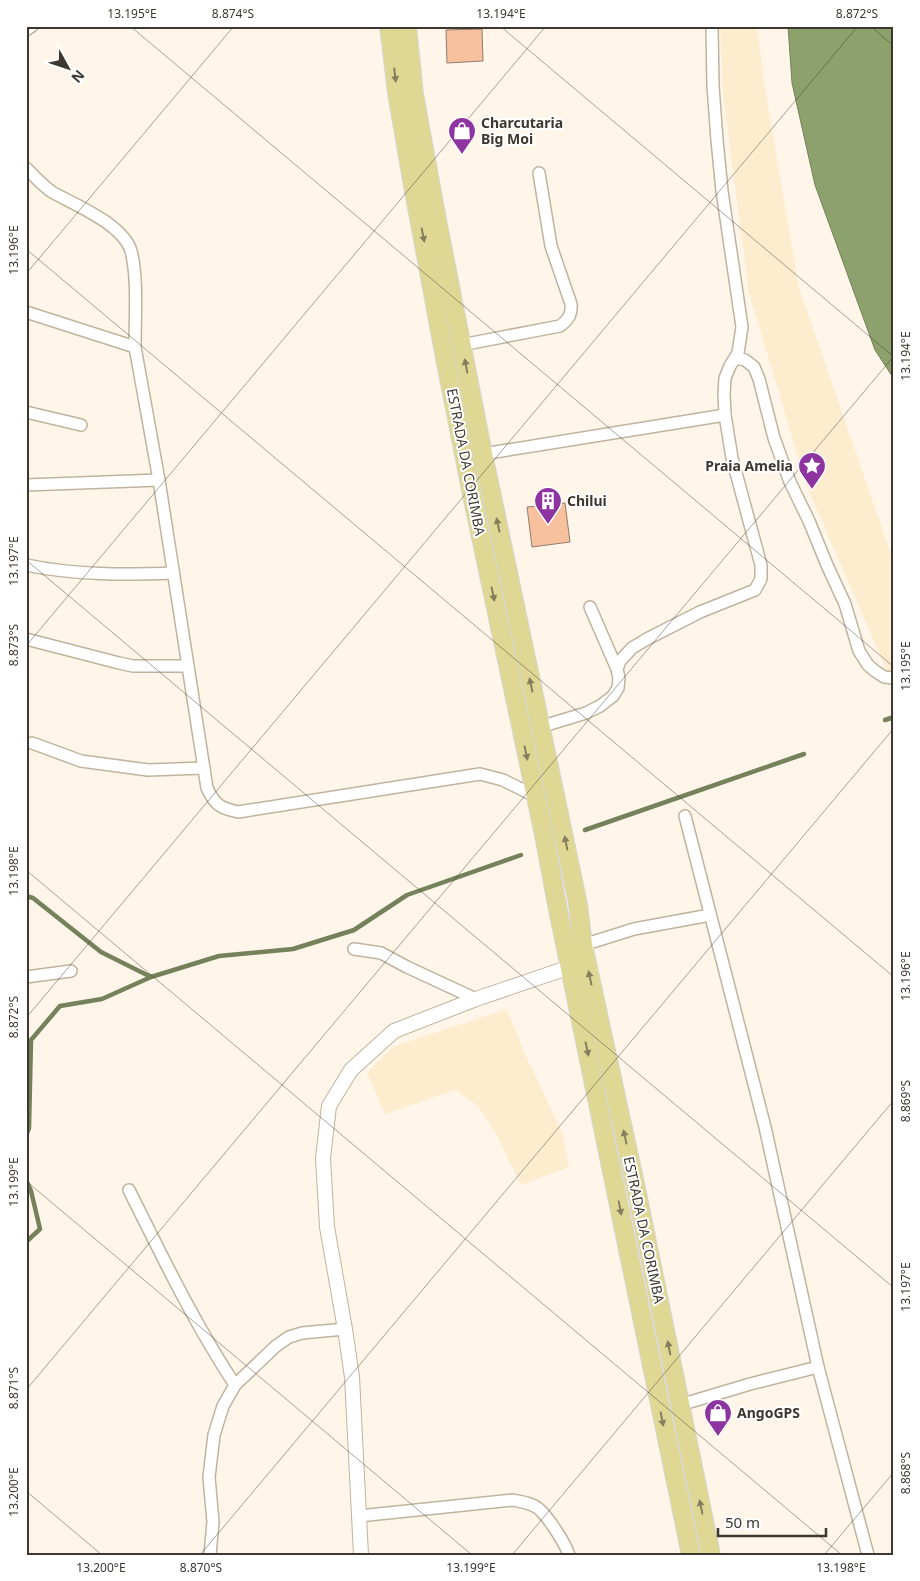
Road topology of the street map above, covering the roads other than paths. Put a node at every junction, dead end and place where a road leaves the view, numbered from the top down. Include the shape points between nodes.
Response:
1 (32, 26) edge
2 (389, 26) edge
3 (407, 26) edge
4 (712, 26) edge
5 (26, 30) edge
6 (26, 168) edge
7 (539, 173) dead end
8 (26, 312) edge
9 (461, 345) junction
10 (135, 347) junction
11 (735, 358) junction
12 (26, 412) edge
13 (725, 414) junction
14 (81, 426) dead end
15 (483, 454) junction
16 (159, 480) junction
17 (26, 484) edge
18 (26, 565) edge
19 (173, 573) junction
20 (590, 607) dead end
21 (26, 640) edge
22 (188, 666) junction
23 (617, 669) junction
24 (894, 678) edge
25 (540, 727) junction
26 (32, 743) dead end
27 (204, 768) junction
28 (535, 796) junction
29 (685, 816) dead end
30 (710, 915) junction
31 (583, 945) junction
32 (354, 949) dead end
33 (570, 967) junction
34 (71, 971) dead end
35 (26, 977) edge
36 (476, 999) junction
37 (128, 1190) dead end
38 (345, 1329) junction
39 (818, 1367) junction
40 (235, 1384) junction
41 (680, 1405) junction
42 (359, 1516) junction
43 (210, 1555) edge
44 (361, 1555) edge
45 (569, 1555) edge
46 (691, 1555) edge
47 (711, 1555) edge
48 (868, 1555) edge

1 - 5 street
2 -> 28 main road, ESTRADA DA CORIMBA via 397,93 444,353
3 - 9 main road, ESTRADA DA CORIMBA via 414,94
4 - 11 street via 716,140 742,327
6 - 10 street via 50,190 93,214 126,239 135,278
7 - 9 street via 551,246 570,304 568,320 560,326
8 - 10 street
15 -> 9 main road, ESTRADA DA CORIMBA
10 - 16 street
11 - 13 street via 725,378
11 - 24 street via 754,367 790,482 845,604 859,652 875,672
12 - 14 street
13 - 15 street
13 - 23 street via 732,458 761,565 761,580 755,590 647,638 632,648
25 -> 15 main road, ESTRADA DA CORIMBA
16 - 17 street
16 - 19 street
18 - 19 street via 90,573
19 - 22 street
20 - 23 street
21 - 22 street via 133,666
22 - 27 street
23 - 25 street via 618,688 600,706
31 -> 25 main road, ESTRADA DA CORIMBA via 577,898
26 - 27 street via 81,761 148,770
27 - 28 street via 212,799 223,809 238,812 480,774 503,780
28 - 33 main road, ESTRADA DA CORIMBA
29 - 30 street
30 - 31 street via 634,929
30 - 39 street via 764,1127
41 -> 31 main road, ESTRADA DA CORIMBA
32 - 36 street via 381,953
33 - 36 street
33 -> 46 main road, ESTRADA DA CORIMBA
34 - 35 street
36 - 38 street via 394,1031 352,1070 329,1106 323,1158 327,1227
37 - 40 street via 197,1322
38 - 40 street via 289,1337
38 - 42 street via 352,1377
39 - 41 street
39 - 48 street
40 - 43 street via 223,1406 214,1435 209,1477 213,1522
47 -> 41 main road, ESTRADA DA CORIMBA
42 - 44 street
42 - 45 street via 513,1500 539,1509 565,1543

